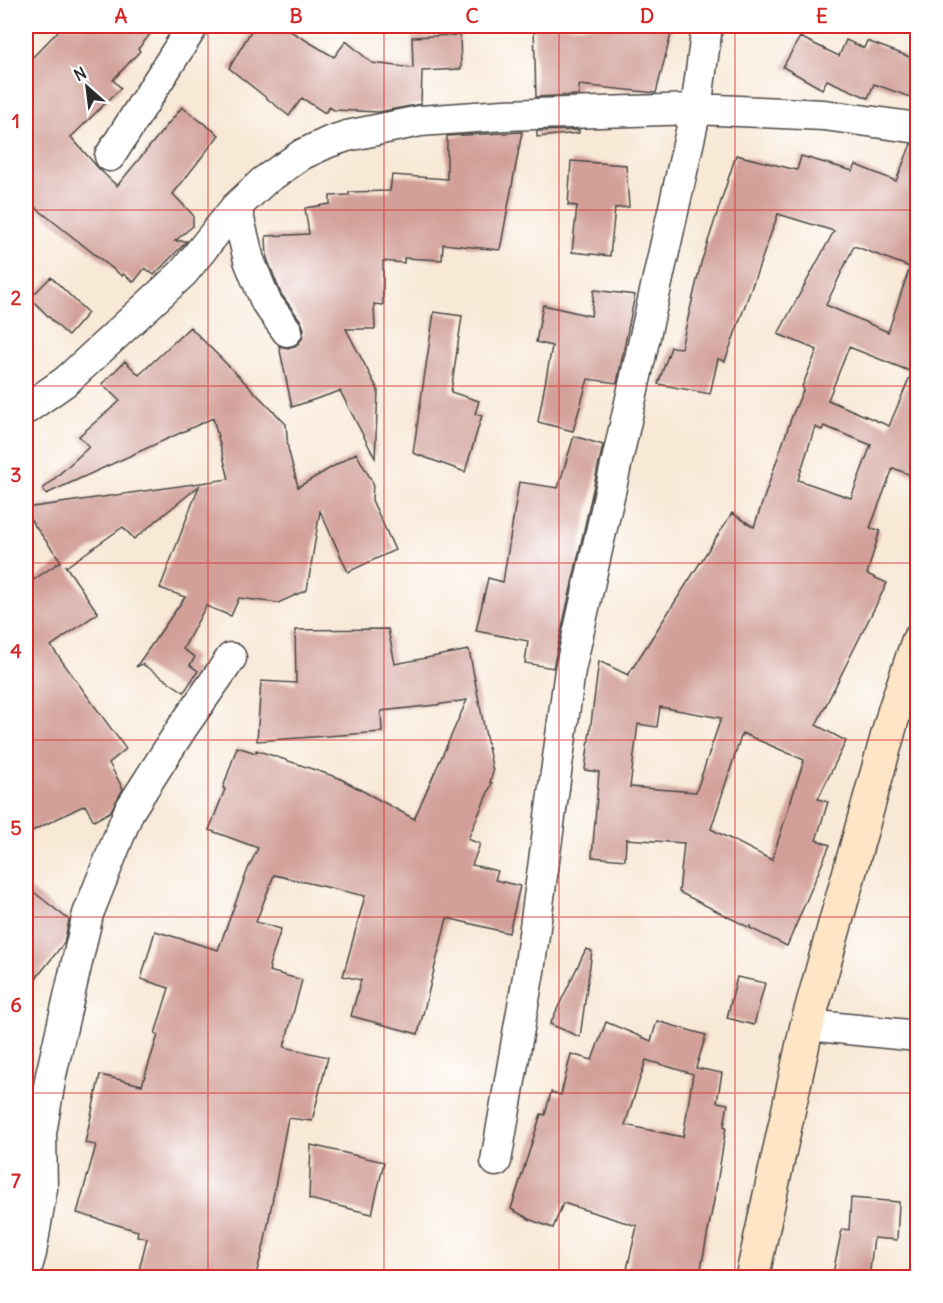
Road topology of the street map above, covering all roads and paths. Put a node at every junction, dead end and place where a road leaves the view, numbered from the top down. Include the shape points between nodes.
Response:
1 (193, 26) edge
2 (707, 26) edge
3 (696, 109) junction
4 (918, 128) edge
5 (110, 156) dead end
6 (236, 207) junction
7 (287, 331) dead end
8 (26, 409) edge
9 (918, 641) edge
10 (231, 658) dead end
11 (807, 1025) junction
12 (918, 1036) edge
13 (496, 1161) dead end
14 (26, 1270) edge
15 (752, 1278) edge

1 - 5 street
2 - 3 street
3 - 4 street via 824,115
3 - 6 street via 420,121 347,136 296,159
3 - 13 street via 570,670 529,971
6 - 7 street via 249,260 266,302
6 - 8 street via 183,273 66,381
9 - 11 main road via 895,709
10 - 14 street via 129,811 88,914 51,1075 41,1133 42,1188
11 - 12 street
11 - 15 main road

